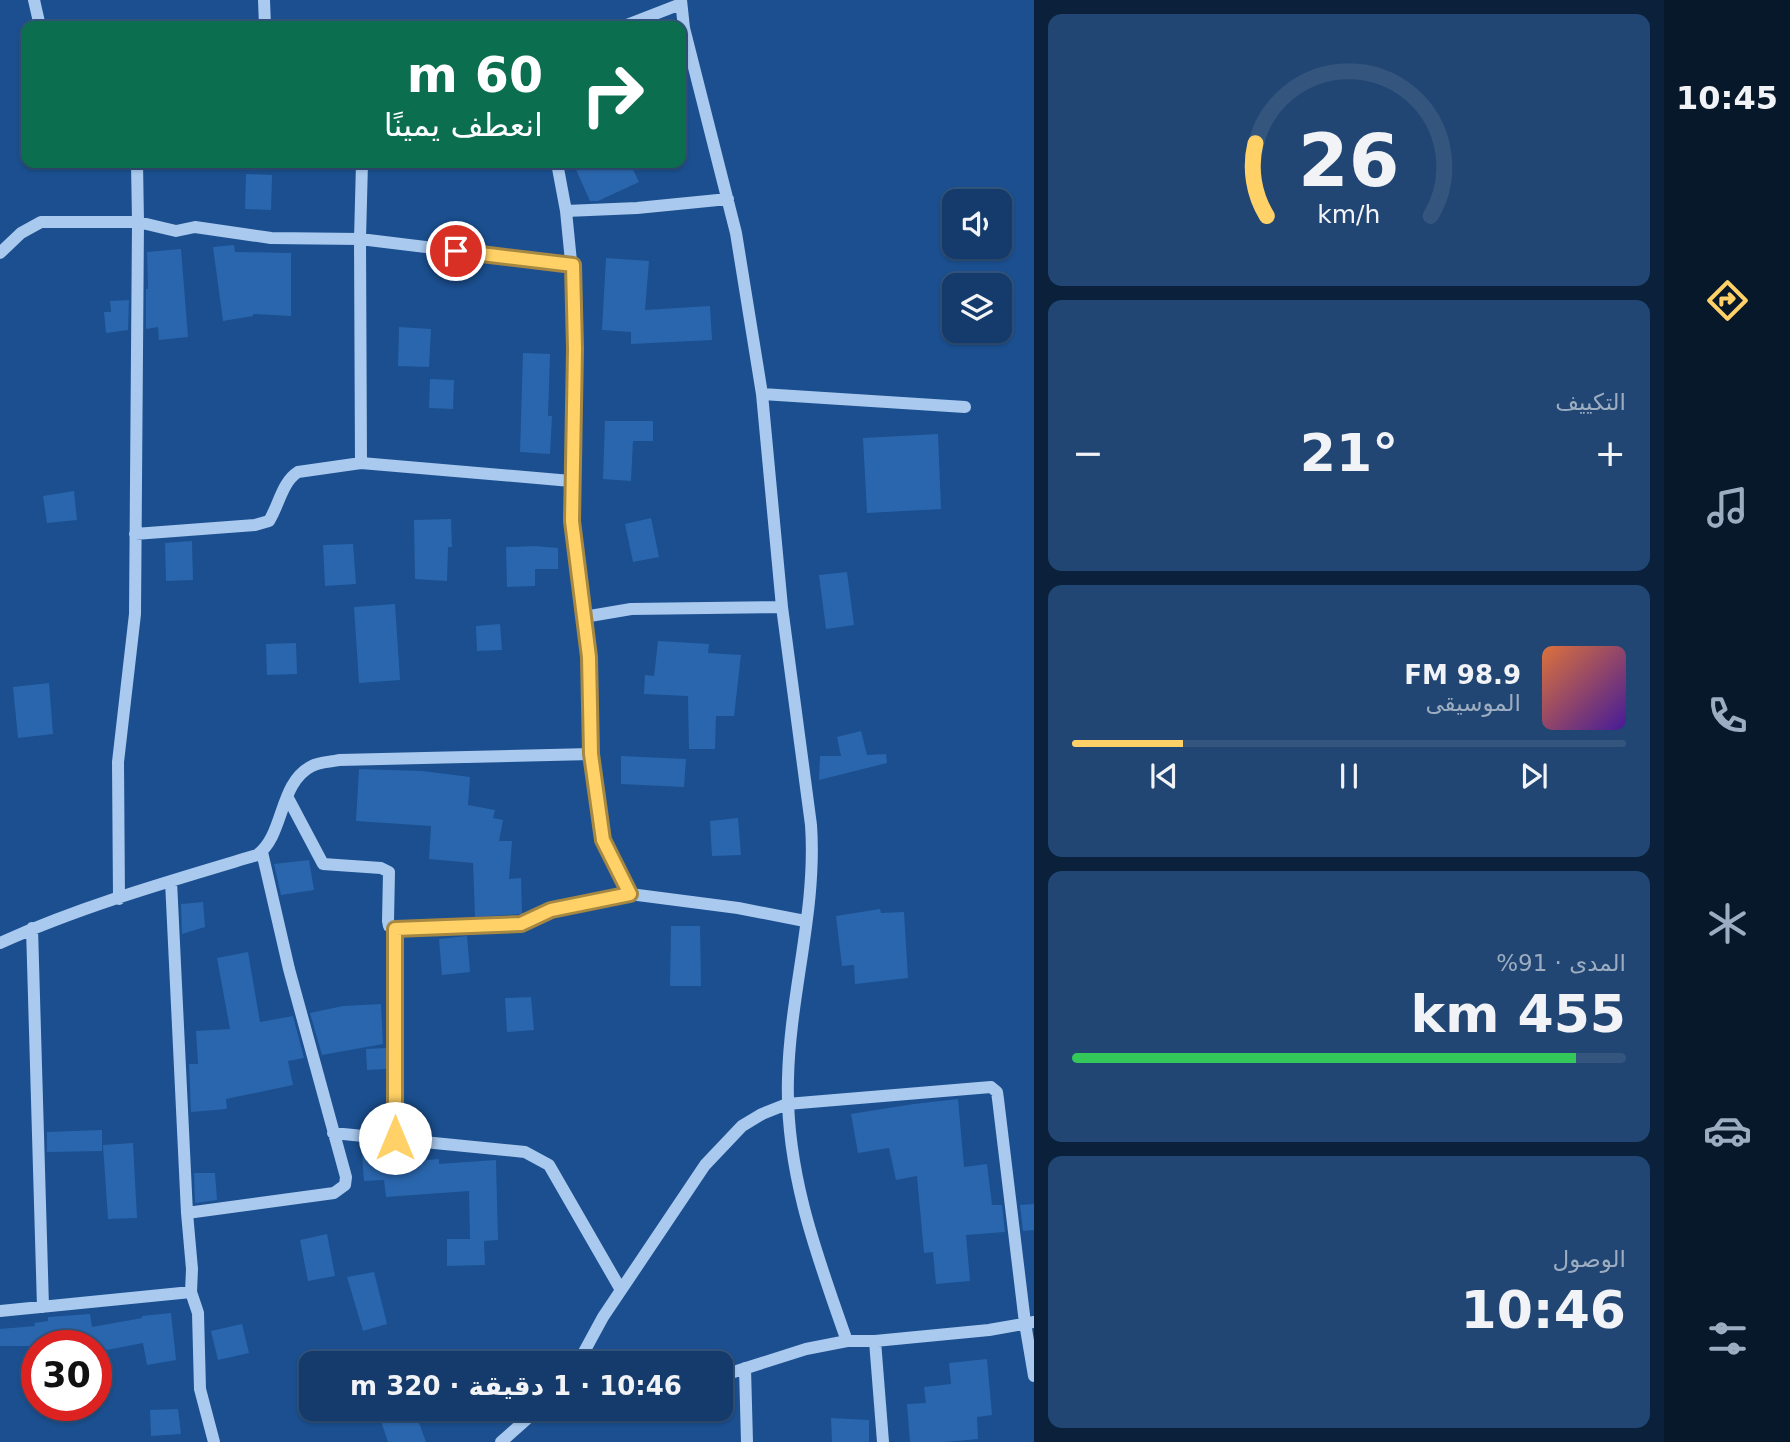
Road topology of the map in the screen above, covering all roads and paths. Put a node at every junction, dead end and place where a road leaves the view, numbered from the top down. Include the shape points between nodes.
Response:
1 (34, 0) edge
2 (264, 0) edge
3 (681, 2) edge
4 (39, 21) edge
5 (265, 21) edge
6 (636, 21) edge
7 (683, 21) edge
8 (686, 36) edge
9 (137, 168) edge
10 (362, 168) edge
11 (558, 168) edge
12 (728, 199) junction
13 (566, 211) junction
14 (138, 222) junction
15 (360, 239) junction
16 (0, 253) edge
17 (573, 265) junction
18 (762, 394) junction
19 (965, 407) dead end
20 (360, 463) junction
21 (571, 481) junction
22 (135, 534) junction
23 (782, 607) junction
24 (584, 617) junction
25 (591, 754) junction
26 (288, 798) junction
27 (261, 852) junction
28 (171, 881) junction
29 (630, 894) junction
30 (118, 898) junction
31 (805, 921) junction
32 (32, 928) junction
33 (395, 929) junction
34 (0, 943) edge
35 (787, 1104) junction
36 (332, 1133) junction
37 (395, 1138) junction
38 (187, 1213) junction
39 (621, 1290) junction
40 (191, 1293) junction
41 (43, 1307) junction
42 (0, 1311) edge
43 (1030, 1322) edge
44 (848, 1341) junction
45 (875, 1341) junction
46 (585, 1351) edge
47 (746, 1368) junction
48 (733, 1372) edge
49 (1034, 1376) edge
50 (525, 1421) edge
51 (214, 1442) edge
52 (501, 1442) edge
53 (747, 1442) edge
54 (883, 1442) edge

1 - 4 street
2 - 5 street
3 - 6 street
3 - 7 street
8 - 12 street
9 - 14 street
10 - 15 street
11 - 13 street
12 - 13 street
12 - 18 street
13 - 17 street
14 - 15 street via 176,231 195,227 271,238
14 - 16 street via 41,222
14 - 22 street
15 - 17 street
15 - 20 street
17 - 21 street
18 - 19 street
18 - 23 street
20 - 21 street
20 - 22 street via 298,472 289,478 268,521
21 - 24 street
22 - 30 street via 132,651 118,762
23 - 24 street via 631,609
23 - 31 street via 811,825 813,857
24 - 25 street
25 - 26 street via 339,760 312,766 298,777
25 - 29 street via 603,840
26 - 27 street via 267,848
26 - 33 street via 323,864 389,872 388,921
27 - 28 street
27 - 36 street
28 - 30 street
28 - 38 street
29 - 31 street
29 - 33 street via 551,910 521,924
30 - 32 street
31 - 35 street via 792,1016
32 - 34 street
32 - 41 street
33 - 37 street
35 - 39 street via 741,1126 705,1165
35 - 43 street via 990,1087 997,1092
35 - 44 street via 803,1208
36 - 37 street
36 - 38 street via 346,1177 345,1185 334,1193
37 - 39 street via 525,1152 540,1158 549,1165
38 - 40 street
39 - 46 street
40 - 41 street
40 - 51 street via 198,1313 200,1389
41 - 42 street
43 - 45 street
43 - 49 street
44 - 45 street
44 - 47 street
45 - 54 street
47 - 48 street
47 - 53 street
50 - 52 street

